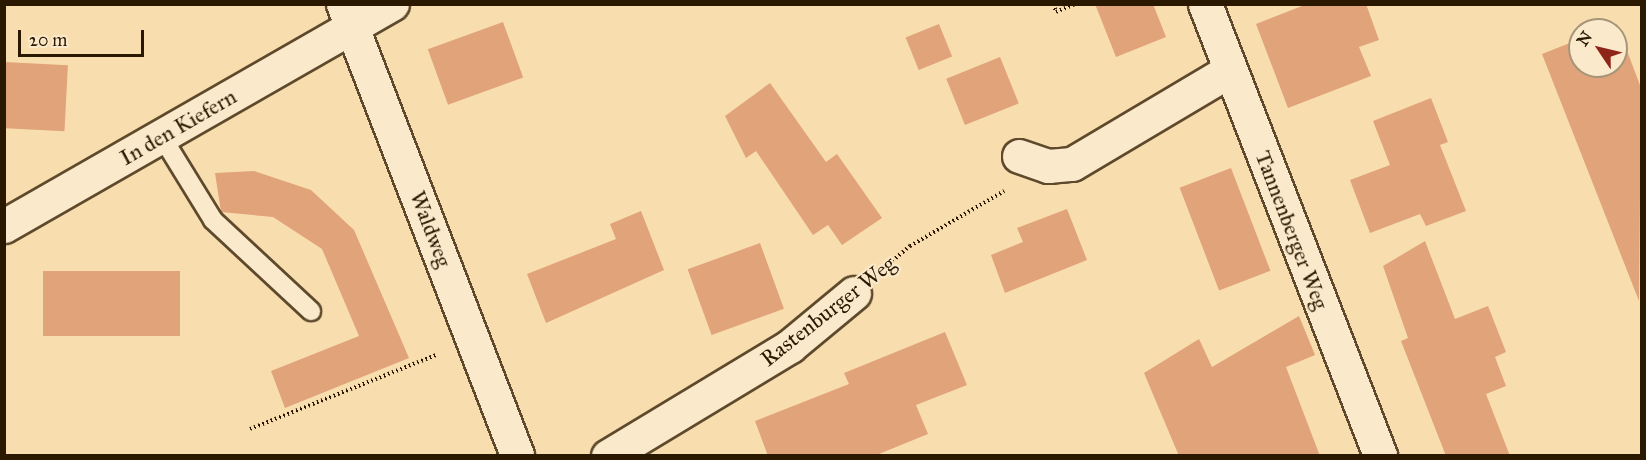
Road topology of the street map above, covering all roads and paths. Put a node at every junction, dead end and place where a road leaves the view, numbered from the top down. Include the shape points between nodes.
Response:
1 (392, 4) edge
2 (1053, 4) edge
3 (1075, 4) edge
4 (1206, 4) edge
5 (348, 16) edge
6 (1230, 70) junction
7 (162, 137) junction
8 (1033, 161) joint
9 (4, 226) edge
10 (854, 293) joint
11 (311, 311) dead end
12 (475, 340) junction
13 (250, 429) dead end
14 (517, 456) edge
15 (608, 456) edge
16 (1380, 456) edge

1 - 5 street, In den Kiefern
2 - 3 path via 1056,12
4 - 6 street, Tannenberger Weg
5 - 7 street, In den Kiefern
5 - 12 street, Waldweg
6 - 8 street via 1071,164
6 - 16 street, Tannenberger Weg
7 - 9 street, In den Kiefern
7 - 11 lane via 213,220
8 - 10 path, Rastenburger Weg via 910,246
10 - 15 street, Rastenburger Weg via 790,346
12 - 13 path
12 - 14 street, Waldweg

